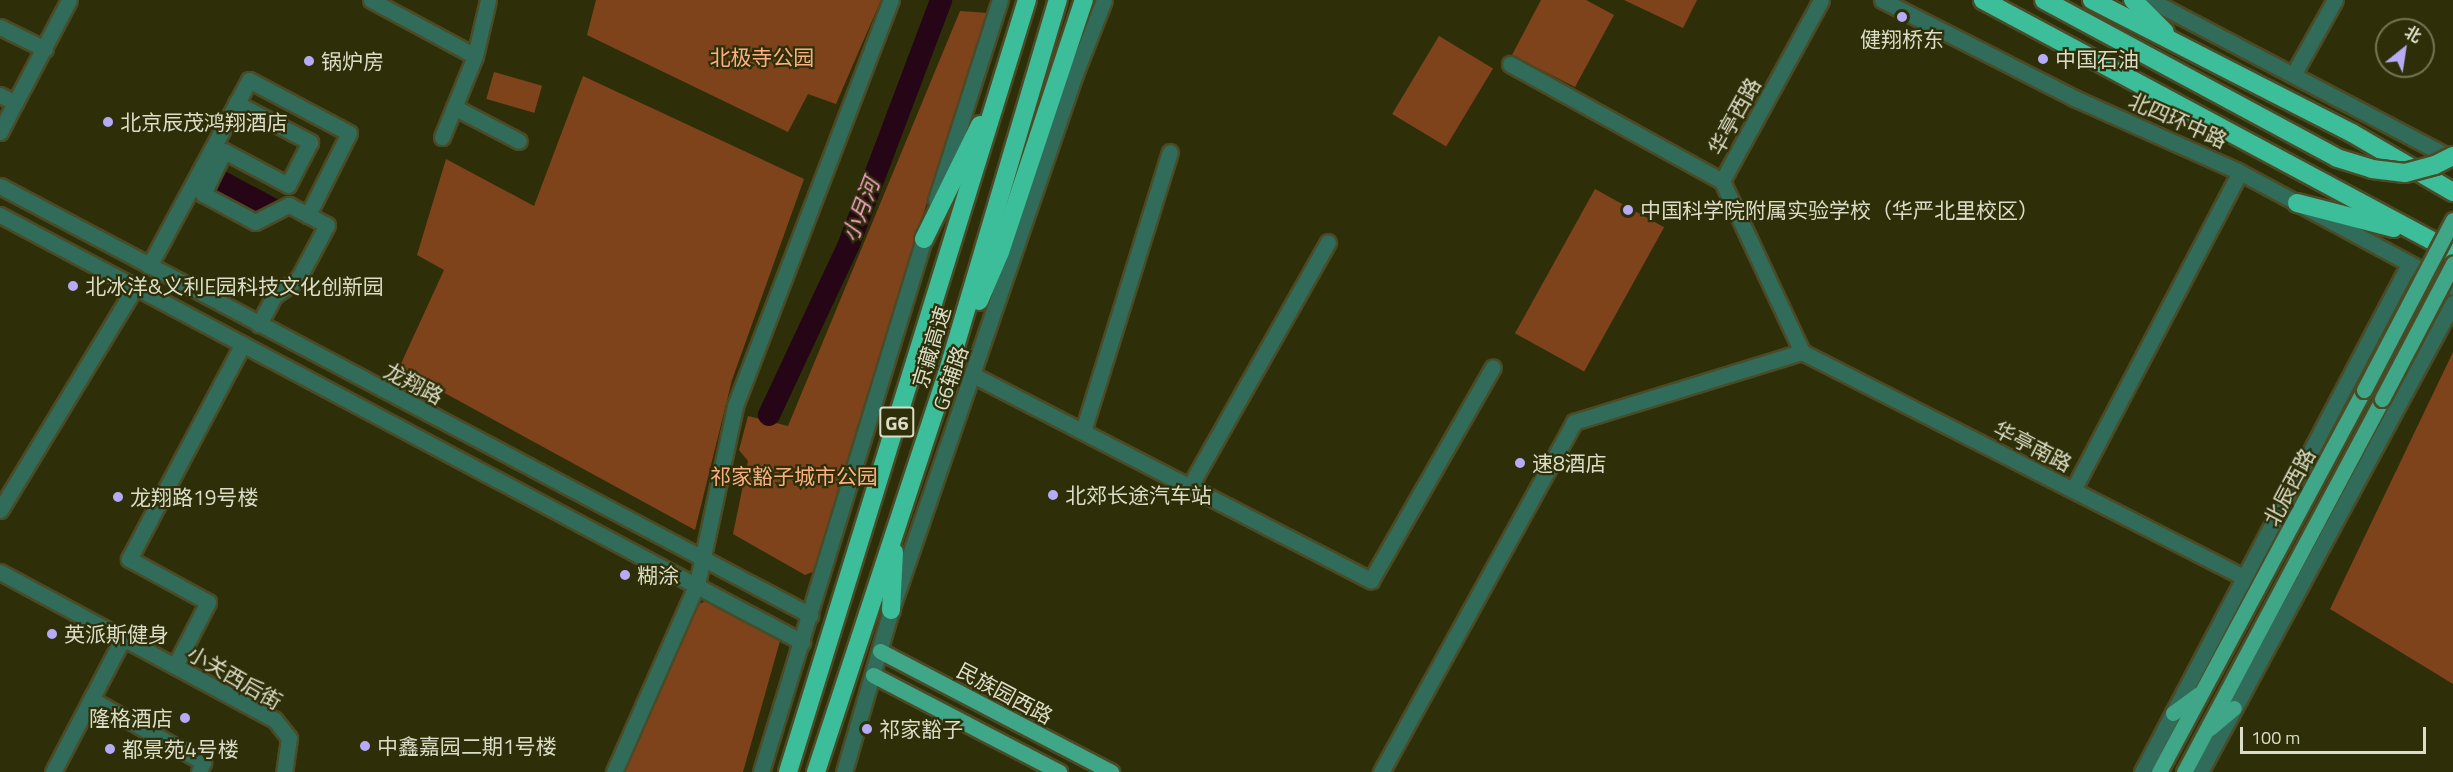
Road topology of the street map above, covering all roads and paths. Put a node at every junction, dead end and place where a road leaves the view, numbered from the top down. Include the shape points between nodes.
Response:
1 (69, 0) edge
2 (371, 0) edge
3 (488, 0) edge
4 (891, 0) edge
5 (1000, 0) edge
6 (1027, 0) edge
7 (1060, 0) edge
8 (1084, 0) edge
9 (1104, 0) edge
10 (1821, 0) edge
11 (1882, 0) edge
12 (1974, 0) edge
13 (2044, 0) edge
14 (2092, 0) edge
15 (2133, 0) edge
16 (2150, 0) edge
17 (2335, 0) edge
18 (1991, 4) edge
19 (0, 27) edge
20 (2177, 43) junction
21 (45, 49) junction
22 (475, 56) junction
23 (1510, 64) dead end
24 (1006, 72) junction
25 (2293, 75) junction
26 (0, 95) edge
27 (15, 103) junction
28 (236, 103) junction
29 (454, 107) junction
30 (0, 132) edge
31 (442, 137) dead end
32 (519, 141) dead end
33 (1170, 152) dead end
34 (2453, 157) edge
35 (2240, 172) junction
36 (1722, 181) junction
37 (0, 186) edge
38 (2453, 192) edge
39 (2297, 202) junction
40 (305, 210) junction
41 (0, 215) edge
42 (2453, 220) edge
43 (2424, 236) junction
44 (924, 239) junction
45 (1328, 242) dead end
46 (2453, 252) edge
47 (2409, 264) junction
48 (2453, 264) edge
49 (149, 266) junction
50 (135, 287) junction
51 (2453, 287) edge
52 (2453, 303) edge
53 (2379, 321) junction
54 (259, 324) junction
55 (243, 344) junction
56 (2429, 348) junction
57 (1802, 352) junction
58 (1493, 367) dead end
59 (947, 374) junction
60 (974, 375) junction
61 (1083, 431) junction
62 (1190, 486) junction
63 (2073, 490) junction
64 (0, 510) edge
65 (896, 528) junction
66 (704, 561) junction
67 (0, 572) edge
68 (2244, 577) junction
69 (698, 584) junction
70 (891, 610) junction
71 (810, 615) junction
72 (123, 638) junction
73 (802, 642) junction
74 (880, 651) junction
75 (175, 666) junction
76 (873, 675) junction
77 (2202, 693) junction
78 (91, 699) junction
79 (2234, 708) junction
80 (2173, 713) junction
81 (2205, 732) junction
82 (53, 772) edge
83 (199, 772) edge
84 (284, 772) edge
85 (614, 772) edge
86 (761, 772) edge
87 (788, 772) edge
88 (816, 772) edge
89 (844, 772) edge
90 (1059, 772) edge
91 (1111, 772) edge
92 (1382, 772) edge
93 (2142, 772) edge
94 (2159, 772) edge
95 (2184, 772) edge
96 (2200, 772) edge

1 - 21 street
2 - 22 street
3 - 22 street
4 - 66 street via 735,406
5 - 44 street
6 - 24 highway, 京藏高速 / G6
7 - 59 highway, 京藏高速 / G6
8 - 59 highway via 1000,252
9 - 60 street, G6辅路 via 1075,74
10 - 36 street, 华亭西路
11 - 35 street, 北四环中路 via 2074,98
12 - 18 highway, 北四环中路
13 - 34 highway, bridge via 2337,158 2372,169 2405,173
14 - 20 highway
15 - 20 highway
16 - 25 street
17 - 25 street
18 - 43 highway, 北四环中路
19 - 21 street
20 - 38 highway via 2352,133
21 - 27 street
22 - 29 street
23 - 36 street
24 - 44 highway
24 - 87 highway, 京藏高速 / G6
25 - 34 street
26 - 27 street
27 - 30 street
28 - 40 street via 249,80 349,133
28 - 40 street via 310,142 288,185 224,151 202,194 255,222 289,205
28 - 49 street via 192,197
29 - 31 street
29 - 32 street
33 - 61 street
35 - 39 street, 北四环中路
35 - 63 street
36 - 57 street, 华亭西路
37 - 49 street, 龙翔路
39 - 43 highway
39 - 47 street, 北四环中路
40 - 54 street via 327,225 298,279 274,296
41 - 50 street
42 - 77 main road, 北辰西路, bridge
43 - 46 highway, 北四环中路
44 - 71 street
45 - 62 street
47 - 51 street, 北四环中路
47 - 53 street, 北辰西路
48 - 81 main road, 北辰西路, bridge
49 - 54 street, 龙翔路
50 - 55 street
50 - 64 street
52 - 56 street
53 - 56 street
53 - 68 street, 北辰西路
54 - 66 street, 龙翔路
55 - 69 street
55 - 75 street via 129,559 208,602
56 - 79 street
57 - 63 street, 华亭南路
57 - 92 street via 1574,422
58 - 62 street via 1371,579
59 - 65 highway, 京藏高速 / G6
60 - 61 street
60 - 70 street, G6辅路
61 - 62 street
63 - 68 street, 华亭南路
65 - 70 highway
65 - 88 highway, 京藏高速 / G6
66 - 69 street
66 - 71 street, 龙翔路
67 - 72 street, 小关西后街
68 - 80 street, 北辰西路
69 - 73 street
69 - 85 street
70 - 74 street, G6辅路
71 - 73 street
72 - 75 street, 小关西后街
72 - 78 street
73 - 86 street
74 - 76 street, G6辅路
74 - 91 main road, 民族园西路
75 - 84 street, 小关西后街 via 275,720 288,738
76 - 89 street, G6辅路
76 - 90 main road
77 - 80 main road
77 - 94 main road, 北辰西路
78 - 82 street
78 - 83 street via 203,762
79 - 81 main road
79 - 96 street
80 - 93 street, 北辰西路
81 - 95 main road, 北辰西路

